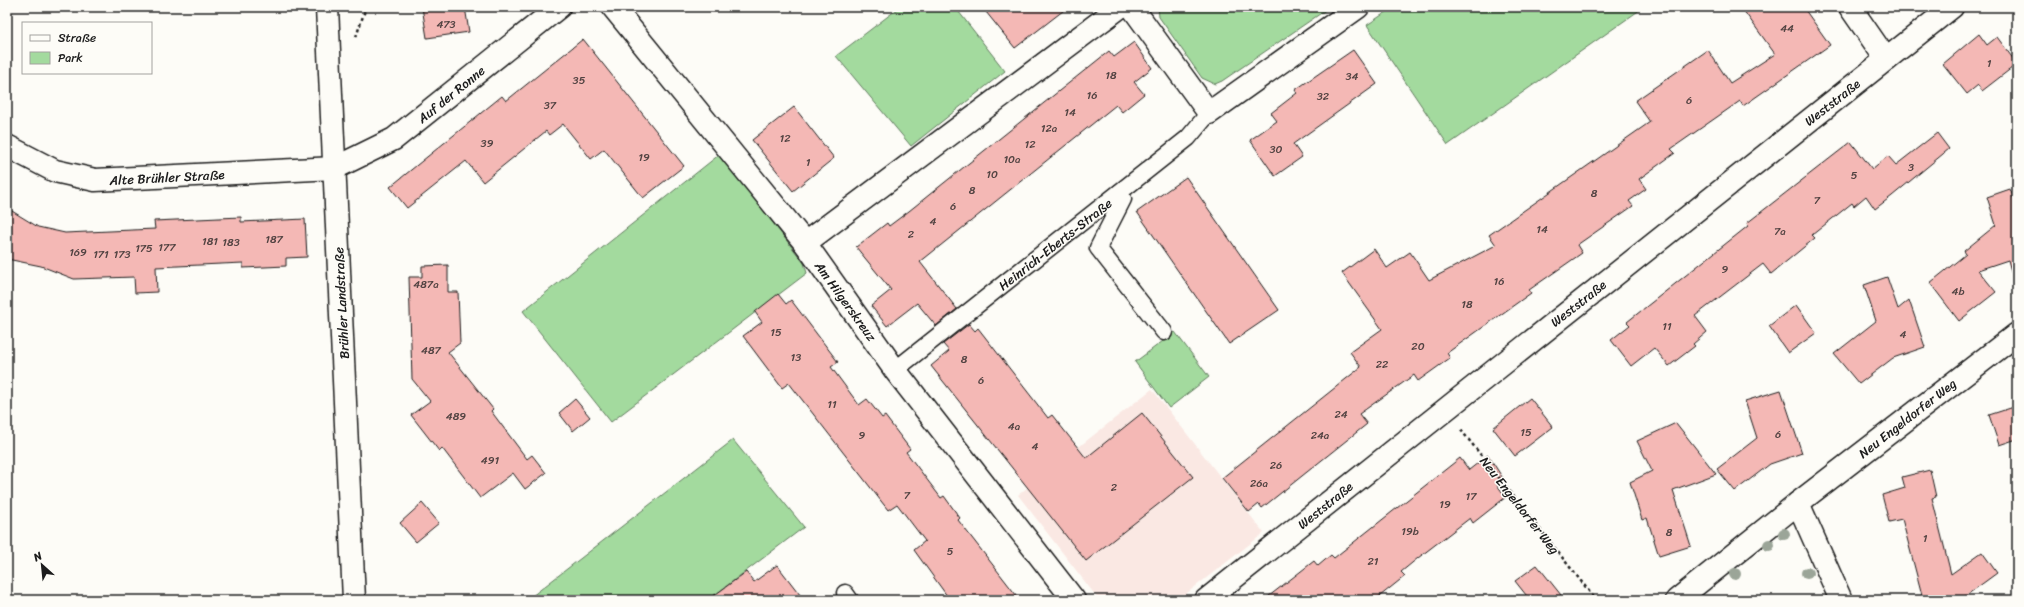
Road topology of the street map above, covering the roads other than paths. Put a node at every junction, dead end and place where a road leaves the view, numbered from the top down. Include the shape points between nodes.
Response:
1 (327, 7) edge
2 (559, 7) edge
3 (613, 7) edge
4 (1120, 7) edge
5 (1132, 7) edge
6 (1358, 7) edge
7 (1850, 7) edge
8 (1952, 7) edge
9 (1886, 59) junction
10 (1209, 112) junction
11 (7, 146) edge
12 (335, 168) junction
13 (1119, 192) junction
14 (805, 243) junction
15 (1164, 332) dead end
16 (2017, 334) edge
17 (895, 370) junction
18 (1798, 503) junction
19 (354, 600) edge
20 (1074, 600) edge
21 (1206, 600) edge
22 (1677, 600) edge
23 (1841, 600) edge

1 - 12 street, Brühler Landstraße
2 - 12 street, Auf der Ronne via 394,139
3 - 14 street, Am Hilgerskreuz
4 - 14 street
5 - 10 street
6 - 10 street, Heinrich-Eberts-Straße
7 - 9 street
8 - 9 street, Weststraße
9 - 21 street, Weststraße
10 - 13 lane, Heinrich-Eberts-Straße via 1188,138
11 - 12 street, Alte Brühler Straße via 55,171 95,180
12 - 19 street, Brühler Landstraße
13 - 15 lane via 1123,199 1098,248
13 - 17 lane, Heinrich-Eberts-Straße
14 - 17 street, Am Hilgerskreuz
16 - 18 street, Neu Engeldorfer Weg
17 - 20 street, Am Hilgerskreuz
18 - 22 street, Neu Engeldorfer Weg
18 - 23 street

